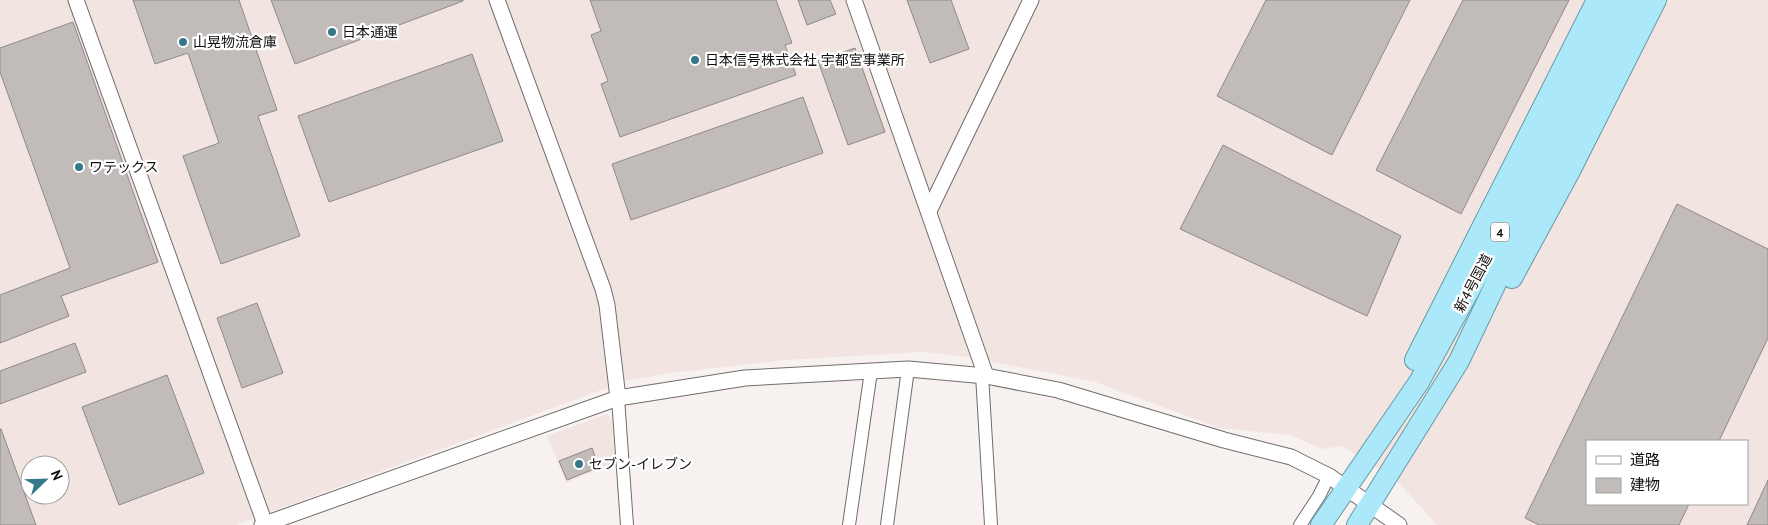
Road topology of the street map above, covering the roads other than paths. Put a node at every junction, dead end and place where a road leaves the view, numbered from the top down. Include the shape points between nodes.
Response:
1 (76, 0) edge
2 (497, 0) edge
3 (854, 0) edge
4 (1031, 0) edge
5 (1597, 0) edge
6 (1616, 0) edge
7 (1636, 0) edge
8 (1656, 0) edge
9 (929, 211) junction
10 (1459, 361) junction
11 (908, 369) junction
12 (871, 370) junction
13 (984, 375) junction
14 (618, 398) junction
15 (1367, 456) junction
16 (1329, 476) junction
17 (1347, 488) junction
18 (1371, 506) junction
19 (265, 525) edge
20 (628, 525) edge
21 (849, 525) edge
22 (887, 525) edge
23 (991, 525) edge
24 (1300, 525) edge
25 (1321, 525) edge
26 (1357, 525) edge
27 (1400, 525) edge

1 - 19 street
2 - 14 street via 603,289
3 - 9 street
4 - 9 street
5 - 15 highway
6 - 15 highway, 新4号国道 / 4 via 1480,271 1419,382
7 - 10 highway, 新4号国道 / 4
8 - 10 highway via 1570,171 1482,334
9 - 13 street
10 - 18 highway, 新4号国道 / 4
11 - 12 street
11 - 13 street
11 - 22 street
12 - 14 street via 744,378
12 - 21 street
13 - 16 street via 1058,390 1291,457
13 - 23 street
14 - 19 street
14 - 20 street
15 - 17 highway, 新4号国道 / 4
16 - 17 street
16 - 24 street
17 - 18 street
17 - 25 highway, 新4号国道 / 4
18 - 26 highway, 新4号国道 / 4
18 - 27 street

